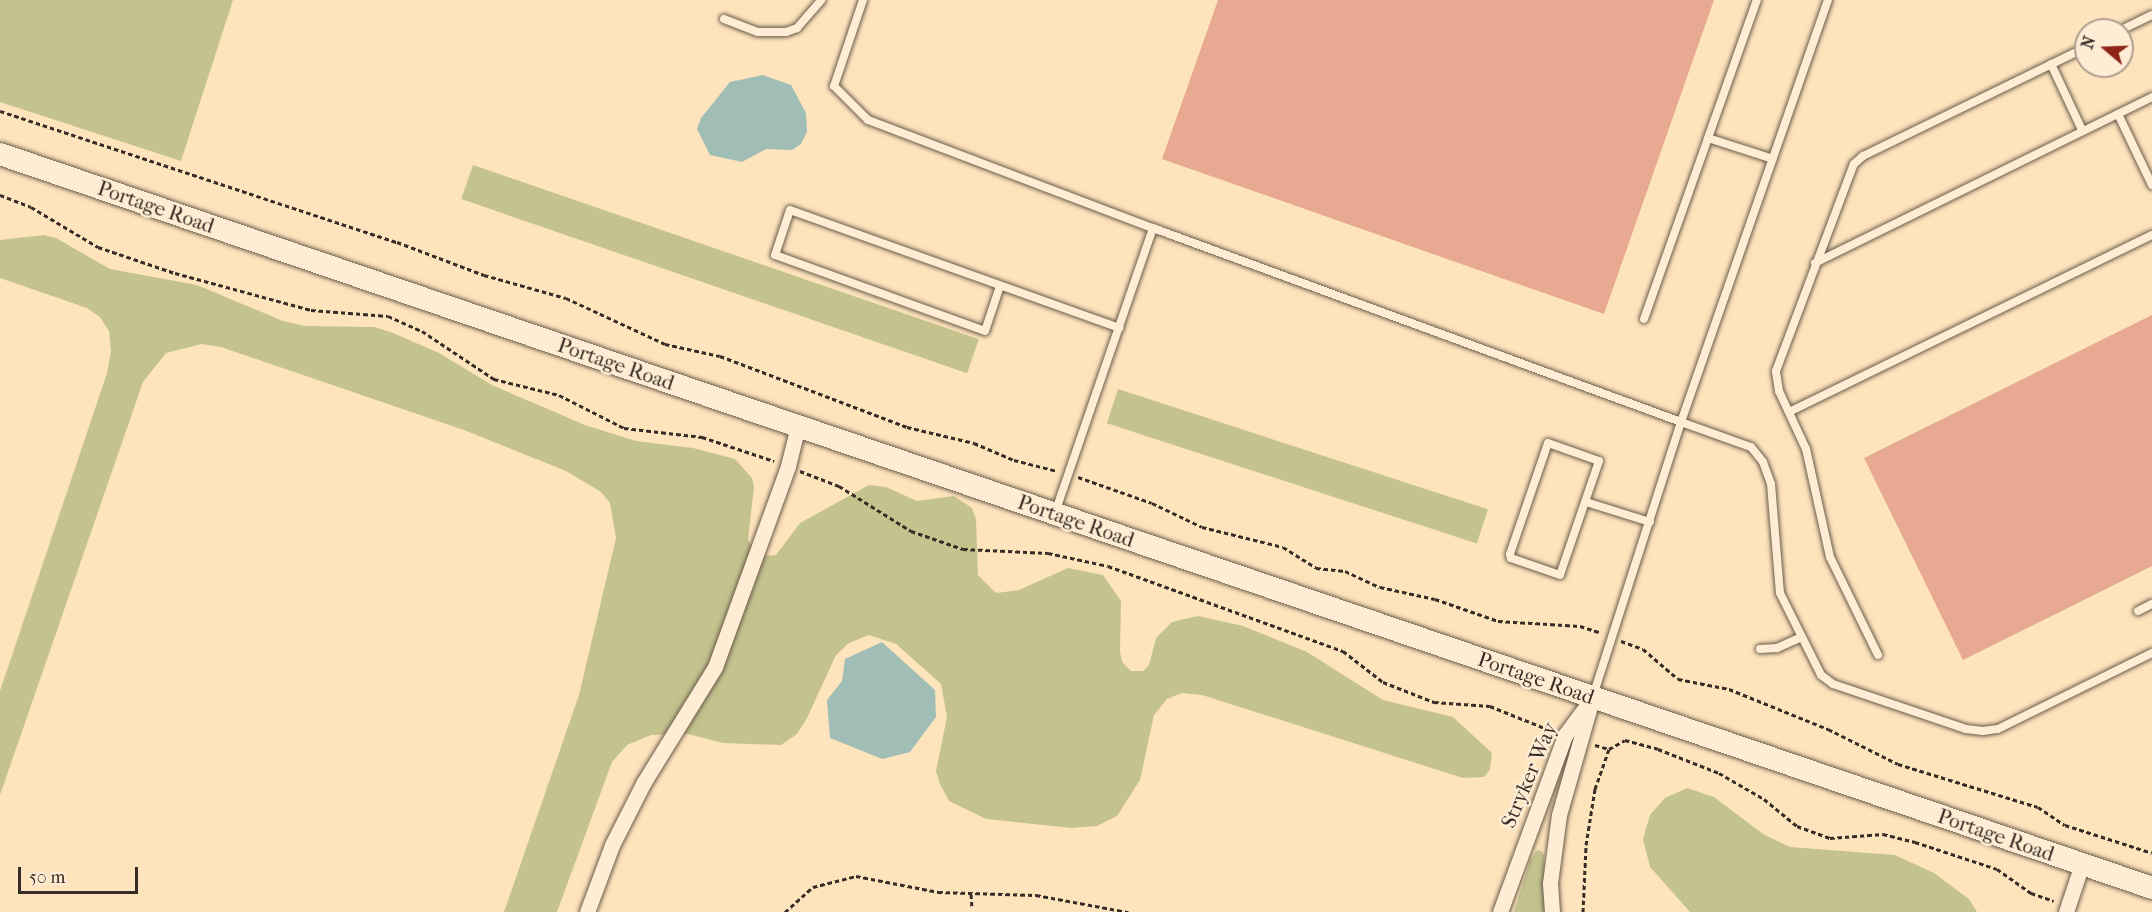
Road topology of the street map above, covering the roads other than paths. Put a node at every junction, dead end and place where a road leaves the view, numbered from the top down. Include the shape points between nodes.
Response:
1 (820, 0) edge
2 (863, 0) edge
3 (1757, 0) edge
4 (1828, 0) edge
5 (2152, 15) edge
6 (724, 19) dead end
7 (2134, 24) edge
8 (2074, 53) edge
9 (2051, 64) junction
10 (2152, 97) edge
11 (2118, 114) junction
12 (2082, 130) junction
13 (1708, 138) junction
14 (0, 154) edge
15 (1773, 159) junction
16 (2152, 185) edge
17 (1153, 228) junction
18 (2152, 235) edge
19 (1815, 263) junction
20 (1000, 286) junction
21 (1644, 319) dead end
22 (1119, 327) junction
23 (1789, 412) junction
24 (1682, 422) junction
25 (798, 426) junction
26 (1586, 502) junction
27 (1055, 514) junction
28 (1650, 522) junction
29 (2152, 604) edge
30 (2138, 610) dead end
31 (1802, 638) junction
32 (1760, 650) dead end
33 (2152, 653) edge
34 (1878, 655) dead end
35 (1593, 697) junction
36 (2082, 864) junction
37 (2152, 888) edge
38 (2067, 909) edge
39 (586, 912) edge
40 (1500, 912) edge
41 (1552, 912) edge

1 - 6 lane via 809,17 786,32 758,32
2 - 17 lane via 834,86 868,120
3 - 13 lane
4 - 15 lane
5 - 7 lane
8 - 9 lane
9 - 12 lane
9 - 19 lane via 1863,156 1854,164 1842,188
10 - 11 lane
11 - 12 lane
11 - 16 lane
12 - 19 lane
13 - 15 lane
13 - 21 lane
14 - 25 main road, Portage Road
15 - 24 lane
17 - 22 lane
17 - 24 lane
18 - 23 lane
19 - 23 lane via 1776,371
20 - 20 lane via 790,210 774,255 985,331
20 - 22 lane
22 - 27 lane
23 - 34 lane via 1806,449 1830,557
24 - 28 lane
24 - 31 lane via 1750,447 1763,462 1771,484 1780,593
25 - 27 main road, Portage Road
25 - 39 street via 784,477 715,667 644,782 612,845
26 - 26 lane via 1599,461 1548,443 1511,558 1560,575
26 - 28 lane
27 - 35 main road, Portage Road
28 - 35 lane
29 - 30 lane
31 - 32 lane
31 - 33 lane via 1821,675 1833,684 1966,729 1983,731 1998,729
35 - 36 main road, Portage Road
35 - 40 street, Stryker Way via 1565,735
35 - 41 street, Stryker Way via 1559,815 1550,883
36 - 37 main road, Portage Road
36 - 38 street

